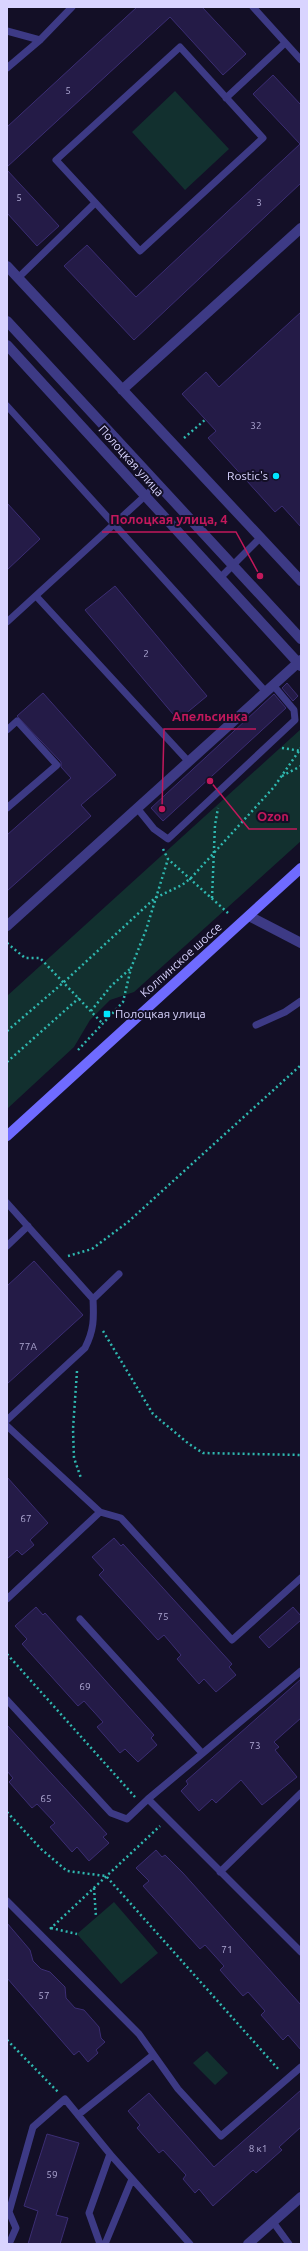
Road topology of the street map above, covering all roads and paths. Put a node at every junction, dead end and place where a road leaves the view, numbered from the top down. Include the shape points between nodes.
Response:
1 (72, 7) edge
2 (253, 7) edge
3 (7, 31) edge
4 (40, 40) junction
5 (285, 43) junction
6 (301, 60) edge
7 (7, 68) edge
8 (226, 98) junction
9 (95, 203) junction
10 (301, 228) edge
11 (7, 266) edge
12 (18, 278) junction
13 (7, 321) edge
14 (7, 345) edge
15 (122, 390) junction
16 (7, 406) edge
17 (206, 419) dead end
18 (174, 446) junction
19 (158, 484) junction
20 (145, 496) junction
21 (113, 525) junction
22 (260, 538) junction
23 (233, 566) junction
24 (220, 578) junction
25 (301, 581) edge
26 (36, 596) junction
27 (7, 622) edge
28 (301, 639) edge
29 (300, 663) edge
30 (270, 688) junction
31 (7, 730) edge
32 (268, 746) junction
33 (301, 748) edge
34 (300, 751) edge
35 (189, 762) junction
36 (301, 766) edge
37 (280, 778) junction
38 (222, 788) junction
39 (7, 808) edge
40 (137, 808) junction
41 (154, 829) junction
42 (214, 852) junction
43 (168, 859) junction
44 (301, 868) edge
45 (191, 878) junction
46 (155, 898) junction
47 (212, 898) junction
48 (228, 913) dead end
49 (249, 916) junction
50 (7, 926) edge
51 (7, 943) edge
52 (301, 943) edge
53 (131, 968) junction
54 (64, 982) junction
55 (79, 998) junction
56 (301, 1001) edge
57 (91, 1011) junction
58 (103, 1024) junction
59 (256, 1025) dead end
60 (7, 1031) edge
61 (78, 1050) dead end
62 (7, 1062) edge
63 (301, 1064) edge
64 (7, 1136) edge
65 (7, 1203) edge
66 (28, 1226) junction
67 (7, 1246) edge
68 (59, 1261) junction
69 (119, 1274) dead end
70 (93, 1299) junction
71 (94, 1317) junction
72 (79, 1354) junction
73 (7, 1420) edge
74 (7, 1426) edge
75 (301, 1455) edge
76 (86, 1500) junction
77 (100, 1512) junction
78 (301, 1578) edge
79 (7, 1599) edge
80 (80, 1619) dead end
81 (7, 1654) edge
82 (301, 1671) edge
83 (7, 1700) edge
84 (202, 1753) junction
85 (301, 1793) edge
86 (148, 1799) junction
87 (142, 1805) junction
88 (7, 1812) edge
89 (168, 1819) junction
90 (220, 1872) junction
91 (106, 1876) junction
92 (94, 1888) junction
93 (7, 1901) edge
94 (96, 1917) dead end
95 (51, 1928) junction
96 (77, 1934) dead end
97 (42, 1936) junction
98 (301, 1952) edge
99 (7, 2040) edge
100 (153, 2055) junction
101 (301, 2067) edge
102 (287, 2079) junction
103 (65, 2100) junction
104 (78, 2115) junction
105 (110, 2154) junction
106 (132, 2179) junction
107 (301, 2197) edge
108 (273, 2222) junction
109 (9, 2244) edge
110 (100, 2244) edge
111 (105, 2244) edge
112 (190, 2244) edge
113 (248, 2244) edge
114 (289, 2244) edge

1 - 4 lane
2 - 5 lane
3 - 4 lane
4 - 7 lane
5 - 6 lane
5 - 8 lane
8 - 9 lane via 263,138 140,251
8 - 9 lane via 180,47 56,160
9 - 12 lane
10 - 15 street
11 - 12 street
12 - 15 street
13 - 19 street, Полоцкая улица
14 - 20 street, Полоцкая улица
15 - 18 street
16 - 21 lane
17 - 18 path
18 - 22 street
19 - 20 lane
19 - 23 street, Полоцкая улица
20 - 21 lane
20 - 24 street, Полоцкая улица
21 - 26 lane
21 - 30 lane
22 - 23 lane
22 - 25 street
23 - 24 lane
23 - 28 street, Полоцкая улица
24 - 29 street, Полоцкая улица
26 - 27 lane
26 - 35 lane
29 - 30 street
30 - 32 lane via 294,710 295,720
30 - 35 street
31 - 39 lane via 17,721 57,765
32 - 34 path
32 - 38 lane
33 - 34 path
34 - 37 path
35 - 40 street
36 - 37 path
37 - 42 path
38 - 41 lane via 168,839
38 - 42 path via 215,825
40 - 41 lane
40 - 50 street
41 - 43 path
42 - 45 path
42 - 47 path
43 - 45 path
43 - 46 path
44 - 49 main road, Колпинское шоссе
45 - 46 path
45 - 47 path
46 - 53 path
46 - 54 path
47 - 48 path
49 - 52 street
49 - 64 main road, Колпинское шоссе
51 - 54 path via 25,958 40,958
53 - 57 path via 111,986
53 - 58 path via 123,1002
54 - 55 path
54 - 60 path
55 - 57 path
55 - 62 path
56 - 59 lane via 285,1012
57 - 58 path
58 - 61 path
63 - 68 path via 128,1222 92,1249 72,1254
65 - 66 lane
66 - 67 lane
66 - 68 lane
68 - 70 lane
69 - 70 lane
70 - 71 lane
71 - 72 lane via 93,1332
71 - 75 path via 153,1414 189,1444 203,1453
72 - 73 lane
72 - 76 path via 73,1430 74,1458
74 - 76 lane
76 - 77 lane
77 - 78 lane via 121,1518 232,1640
77 - 79 lane
80 - 84 lane
81 - 87 path
82 - 84 lane
83 - 87 lane via 111,1813 127,1819
84 - 86 lane
85 - 90 lane
86 - 87 lane
86 - 89 lane
88 - 91 path via 41,1849 67,1871
89 - 90 lane
89 - 91 path
90 - 98 lane
91 - 92 path
91 - 102 path
92 - 94 path
92 - 95 path
93 - 97 lane
95 - 96 path
95 - 97 path
97 - 100 lane via 138,2034
99 - 103 path
100 - 102 lane via 178,2089 221,2136
100 - 104 lane
101 - 102 lane
103 - 104 lane
103 - 109 lane via 33,2127 9,2212 16,2228
104 - 105 lane
105 - 106 lane
105 - 110 lane via 89,2213
106 - 111 lane
106 - 112 lane
107 - 108 street
108 - 113 street
108 - 114 lane

